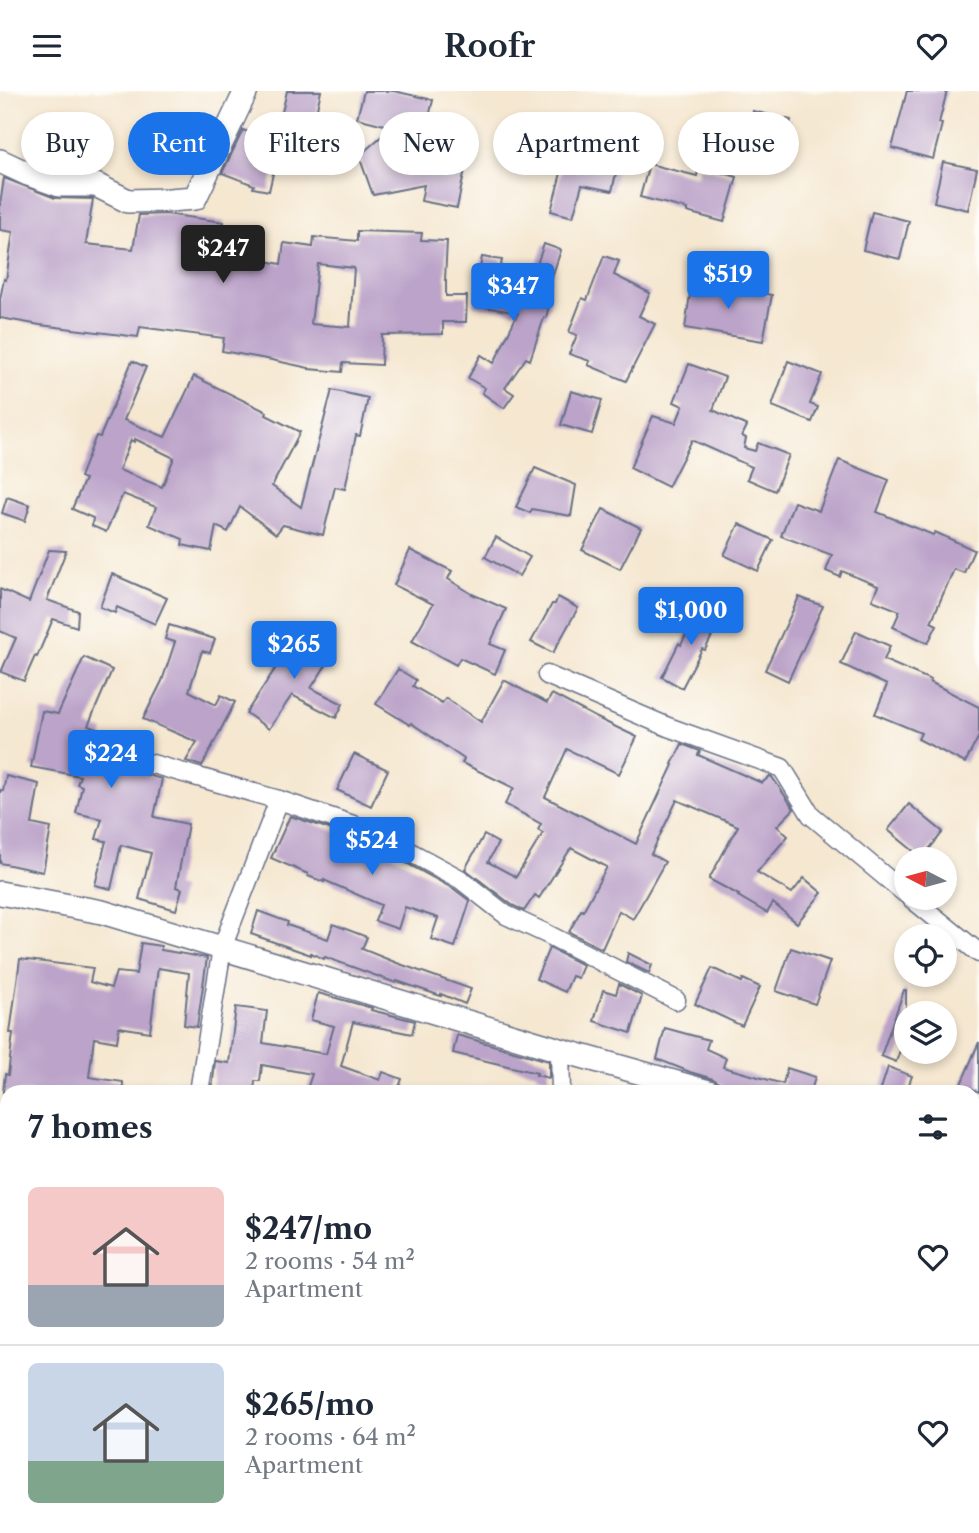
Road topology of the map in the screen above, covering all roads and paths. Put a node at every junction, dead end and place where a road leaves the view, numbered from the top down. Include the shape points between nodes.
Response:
1 (246, 91) edge
2 (0, 161) edge
3 (547, 675) dead end
4 (124, 756) dead end
5 (279, 800) junction
6 (894, 884) edge
7 (0, 893) edge
8 (926, 910) edge
9 (222, 948) junction
10 (979, 953) edge
11 (676, 1000) dead end
12 (560, 1050) junction
13 (200, 1085) edge
14 (561, 1085) edge
15 (684, 1085) edge

1 - 2 main road via 195,198 128,201 96,185 59,185
3 - 6 street via 668,727 782,768 811,815
4 - 5 street
5 - 9 street
5 - 11 street via 371,831 460,879 506,915
7 - 9 main road via 102,912
8 - 10 street
9 - 12 main road
9 - 13 street
12 - 14 street
12 - 15 main road

